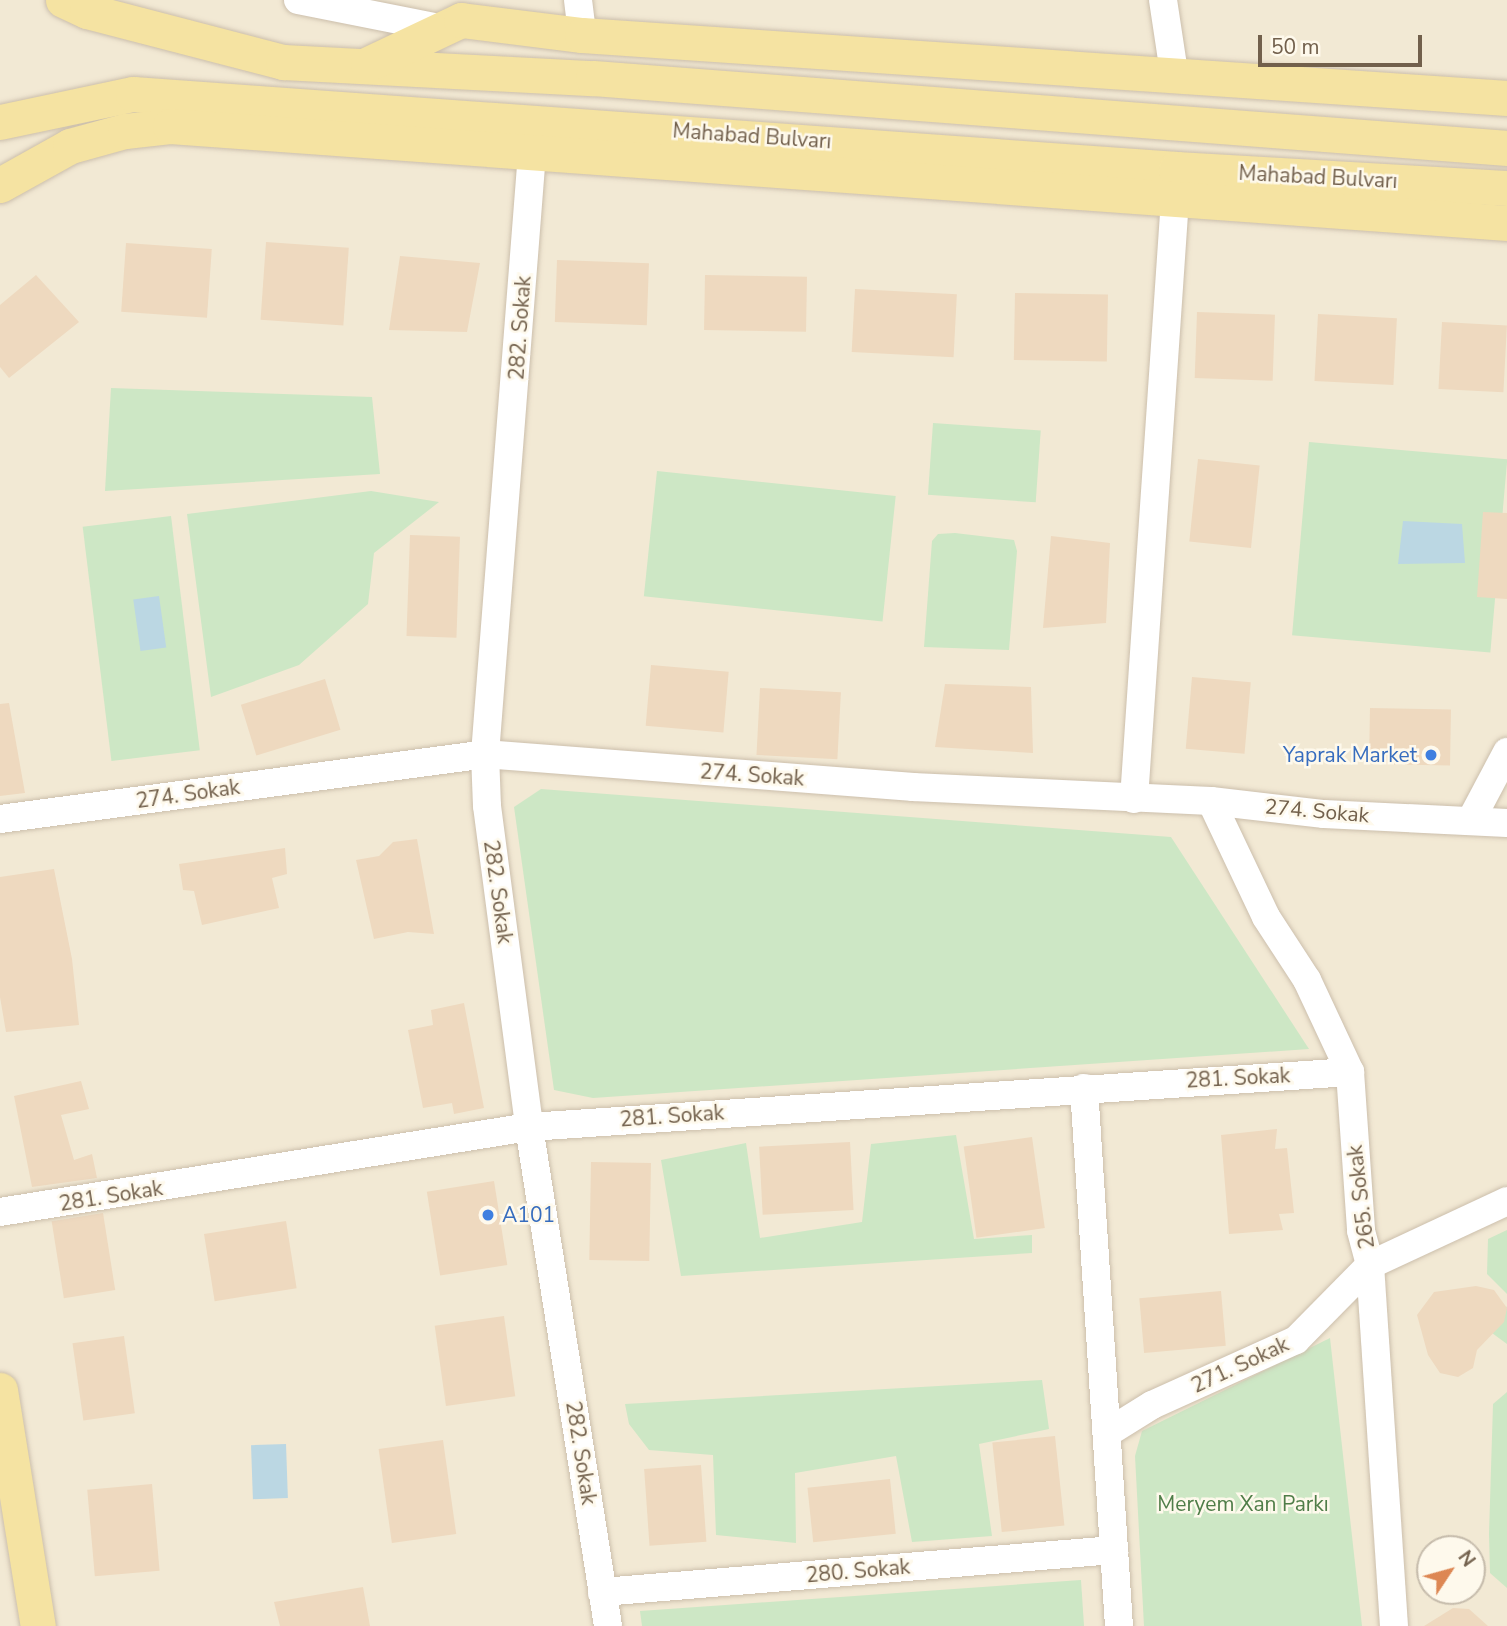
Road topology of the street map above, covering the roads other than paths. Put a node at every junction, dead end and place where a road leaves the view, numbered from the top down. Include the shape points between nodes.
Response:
1 (63, 0) edge
2 (298, 0) edge
3 (578, 0) edge
4 (1163, 0) edge
5 (444, 29) junction
6 (582, 35) junction
7 (363, 67) junction
8 (1174, 73) junction
9 (1507, 98) edge
10 (0, 122) edge
11 (1507, 148) edge
12 (532, 153) junction
13 (0, 184) edge
14 (1507, 188) edge
15 (1175, 199) junction
16 (1507, 223) edge
17 (1507, 752) edge
18 (485, 754) junction
19 (1134, 799) junction
20 (1211, 801) junction
21 (0, 819) edge
22 (1471, 820) junction
23 (1507, 823) edge
24 (1350, 1072) junction
25 (1084, 1088) junction
26 (529, 1127) junction
27 (1507, 1201) edge
28 (0, 1212) edge
29 (1370, 1265) junction
30 (0, 1390) edge
31 (1107, 1433) junction
32 (1114, 1550) junction
33 (603, 1592) junction
34 (38, 1626) edge
35 (608, 1626) edge
36 (1119, 1626) edge
37 (1394, 1626) edge

1 - 7 main road, Mahabad Bulvarı via 283,62
2 - 5 street
3 - 6 street
4 - 8 street
5 - 6 main road via 461,20
5 - 7 main road
6 - 8 main road
7 - 11 main road, Mahabad Bulvarı via 593,78
8 - 9 main road
10 - 14 main road, Mahabad Bulvarı via 132,94 1177,169
12 - 13 main road via 170,126 125,131 70,146
12 - 15 main road
12 - 18 street, 282. Sokak
15 - 16 main road
15 - 19 street
17 - 22 street
18 - 19 street, 274. Sokak
18 - 21 street, 274. Sokak
18 - 26 street, 282. Sokak via 486,806
19 - 20 street, 274. Sokak
20 - 22 street, 274. Sokak via 1324,814
20 - 24 street, 265. Sokak via 1266,917 1307,980
22 - 23 street, 274. Sokak
24 - 25 street, 281. Sokak
24 - 29 street, 265. Sokak via 1361,1231
25 - 26 street, 281. Sokak
25 - 31 street
26 - 28 street, 281. Sokak
26 - 33 street, 282. Sokak
27 - 29 street, 271. Sokak
29 - 31 street, 271. Sokak via 1296,1340 1152,1405
29 - 37 street, 265. Sokak
30 - 34 main road
31 - 32 street
32 - 33 street, 280. Sokak
32 - 36 street
33 - 35 street, 282. Sokak

